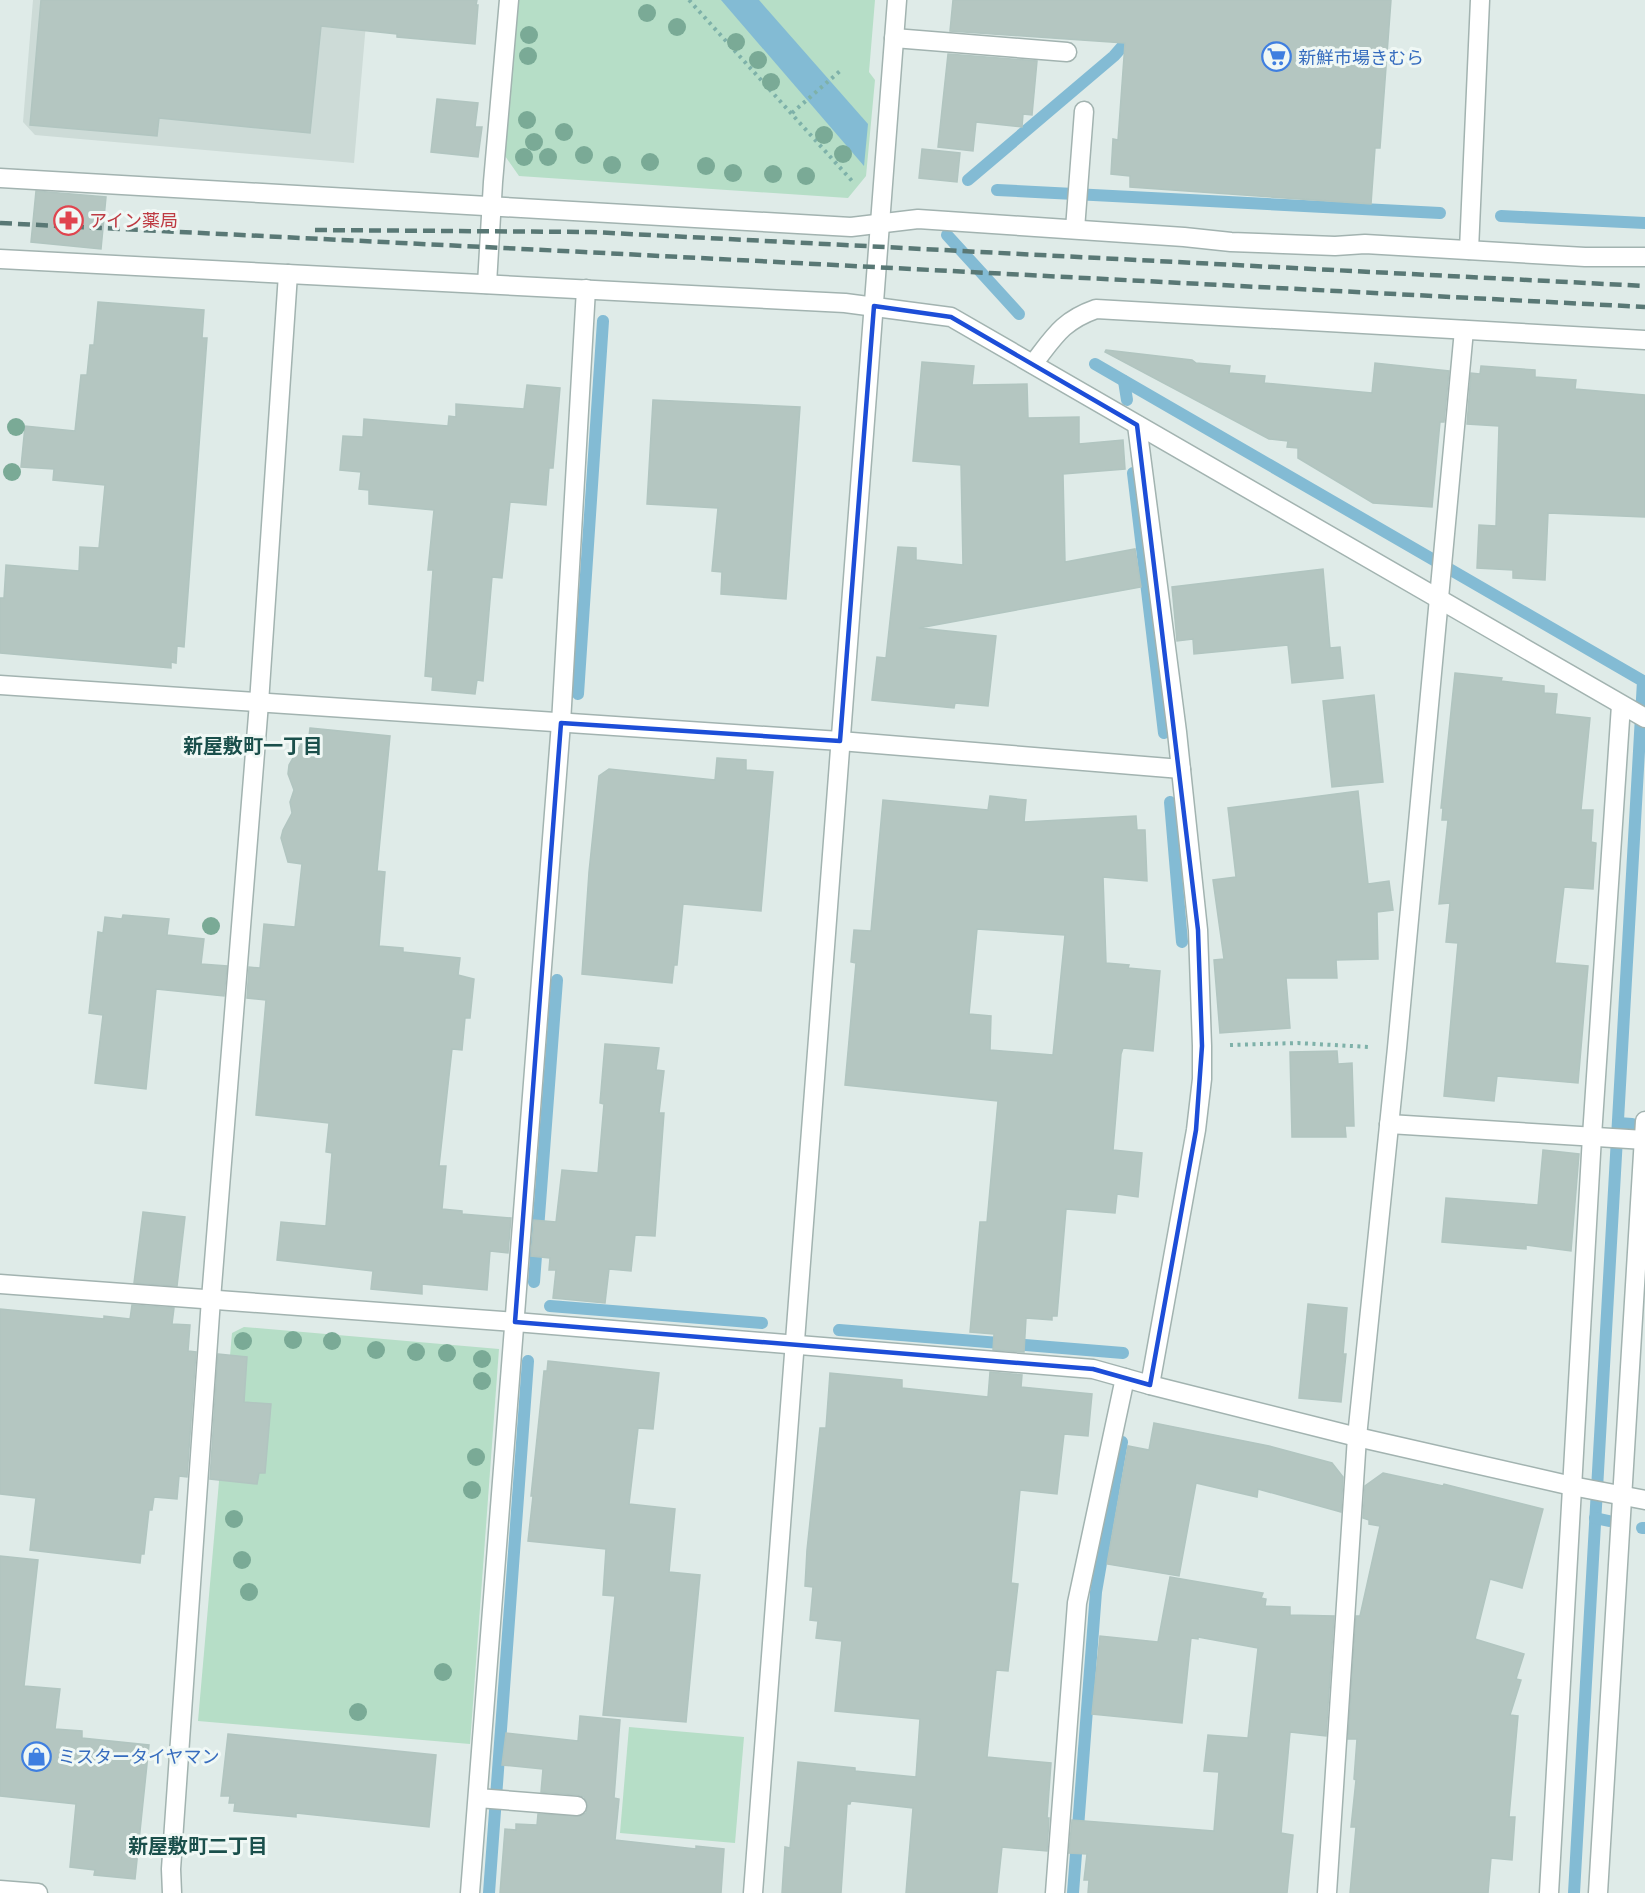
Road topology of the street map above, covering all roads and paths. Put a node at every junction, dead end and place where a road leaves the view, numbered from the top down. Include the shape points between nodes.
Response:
1 (509, 0) edge
2 (688, 0) edge
3 (897, 0) edge
4 (1480, 0) edge
5 (894, 38) junction
6 (1067, 52) dead end
7 (840, 71) dead end
8 (1084, 111) dead end
9 (792, 113) junction
10 (0, 178) edge
11 (857, 191) dead end
12 (491, 206) junction
13 (880, 224) junction
14 (1075, 229) junction
15 (1469, 250) junction
16 (1645, 257) edge
17 (0, 259) edge
18 (288, 274) junction
19 (487, 284) junction
20 (586, 289) junction
21 (874, 306) junction
22 (1464, 330) junction
23 (1645, 340) edge
24 (1033, 364) junction
25 (1137, 424) junction
26 (1440, 600) junction
27 (0, 685) edge
28 (259, 703) junction
29 (1625, 707) junction
30 (1645, 718) edge
31 (561, 723) junction
32 (840, 741) junction
33 (1181, 769) junction
34 (1202, 1046) junction
35 (1397, 1048) junction
36 (1645, 1121) edge
37 (1389, 1124) junction
38 (1598, 1137) junction
39 (1640, 1139) edge
40 (0, 1284) edge
41 (211, 1299) junction
42 (515, 1322) junction
43 (794, 1344) junction
44 (1125, 1378) junction
45 (1150, 1385) junction
46 (1357, 1437) junction
47 (1579, 1487) junction
48 (1616, 1494) junction
49 (1645, 1500) edge
50 (489, 1798) junction
51 (577, 1806) dead end
52 (0, 1890) edge
53 (38, 1893) edge
54 (171, 1893) edge
55 (470, 1893) edge
56 (753, 1893) edge
57 (1055, 1893) edge
58 (1327, 1893) edge
59 (1549, 1893) edge
60 (1598, 1893) edge

1 - 12 street
2 - 9 path
3 - 5 street
4 - 15 street
5 - 6 street
5 - 13 street
7 - 9 path
8 - 14 street
9 - 11 path via 853,180
10 - 12 street
12 - 13 street via 851,227
12 - 19 street
13 - 14 street via 918,219
13 - 21 street
14 - 15 street via 1231,242
15 - 16 street
17 - 18 street
18 - 19 street
18 - 28 street
19 - 20 street
20 - 21 street
20 - 31 street
21 - 24 street via 951,317
21 - 32 street
22 - 23 street
22 - 24 street via 1096,309 1063,326
22 - 26 street
24 - 25 street
25 - 26 street
25 - 33 street
26 - 29 street
26 - 35 street
27 - 28 street
28 - 31 street
28 - 41 street
29 - 30 street
29 - 38 street
31 - 32 street
31 - 42 street
32 - 33 street
32 - 43 street
33 - 34 street via 1198,930
34 - 35 path via 1298,1043
34 - 45 street via 1196,1130
35 - 37 street
36 - 39 street
37 - 38 street
37 - 46 street
38 - 39 street
38 - 47 street
39 - 48 street
40 - 41 street
41 - 42 street
41 - 54 street
42 - 43 street
42 - 50 street
43 - 44 street via 1093,1369
43 - 56 street
44 - 45 street
44 - 57 street via 1077,1604
45 - 46 street
46 - 47 street
46 - 58 street
47 - 48 street
47 - 59 street
48 - 49 street
48 - 60 street
50 - 51 street
50 - 55 street
52 - 53 street

